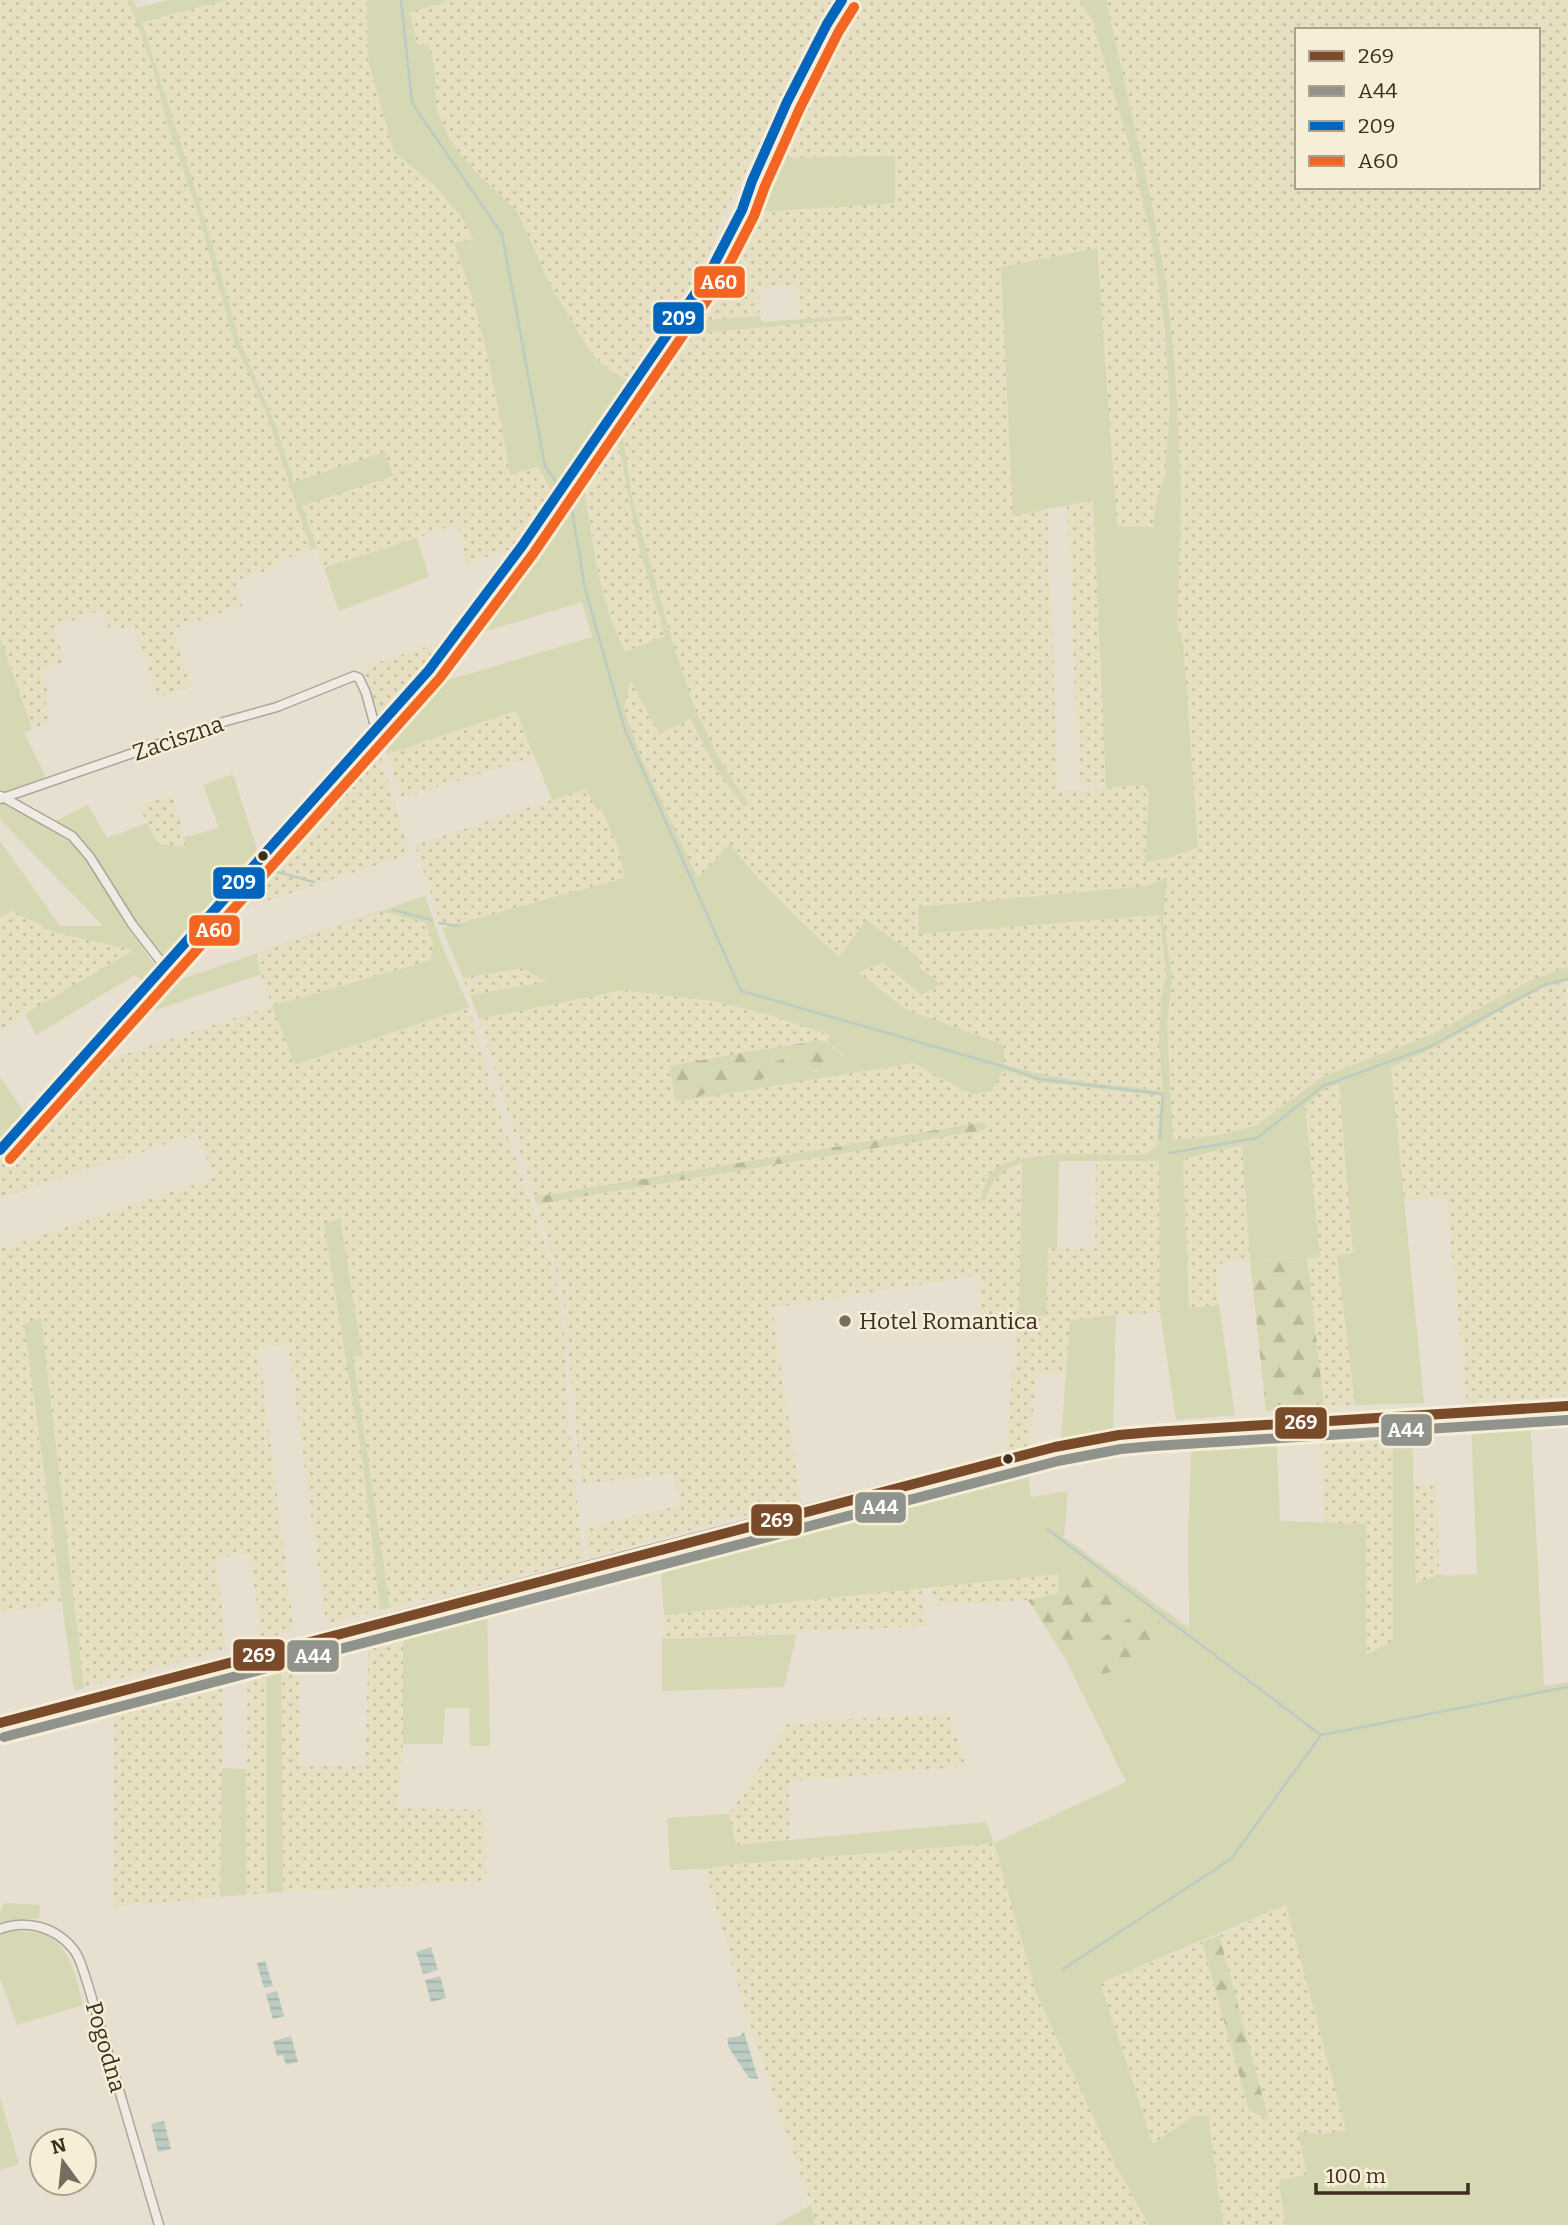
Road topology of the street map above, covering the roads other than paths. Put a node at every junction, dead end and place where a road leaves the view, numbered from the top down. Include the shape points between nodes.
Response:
1 (842, 0) edge
2 (376, 730) junction
3 (2, 797) edge
4 (165, 967) junction
5 (0, 1150) edge
6 (1568, 1406) edge
7 (0, 1723) edge
8 (0, 1929) edge
9 (159, 2225) edge

1 - 2 street via 787,102 742,210 710,272 558,495 429,670
2 - 3 street, Zaciszna via 366,694 354,676 277,707
2 - 4 street
3 - 4 street via 72,836
4 - 5 street
6 - 7 street via 1119,1435 1055,1447
8 - 9 street, Pogodna via 48,1928 75,1952

